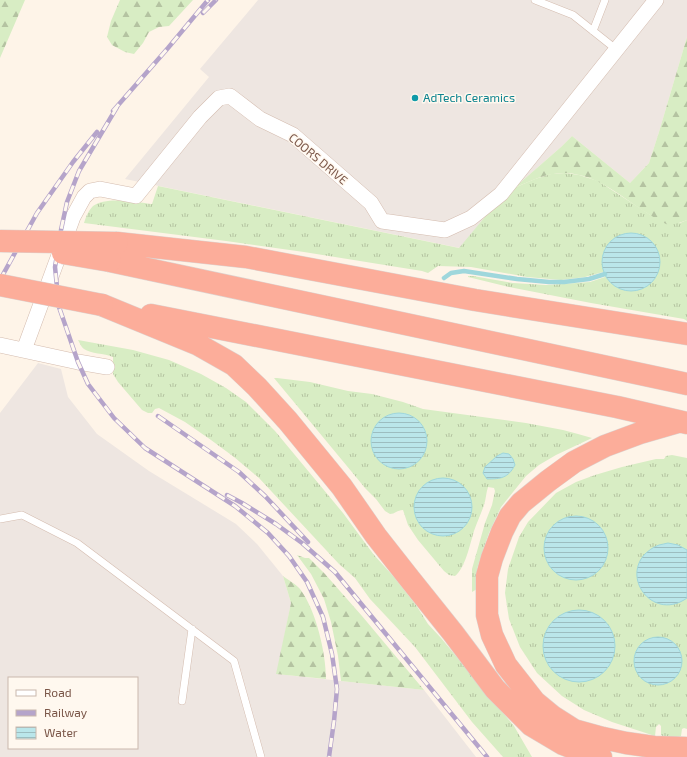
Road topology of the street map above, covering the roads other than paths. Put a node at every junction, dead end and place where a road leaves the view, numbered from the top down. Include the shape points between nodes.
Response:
1 (535, 0) edge
2 (605, 0) edge
3 (656, 0) edge
4 (594, 31) junction
5 (617, 50) junction
6 (0, 242) edge
7 (113, 252) junction
8 (0, 285) edge
9 (102, 305) junction
10 (687, 334) edge
11 (0, 345) edge
12 (24, 350) junction
13 (107, 367) dead end
14 (687, 384) edge
15 (684, 422) edge
16 (0, 519) edge
17 (192, 629) junction
18 (182, 701) dead end
19 (687, 748) edge
20 (261, 757) edge
21 (601, 757) edge

1 - 4 lane via 572,15
2 - 4 lane
3 - 5 street, COORS DRIVE
4 - 5 lane
5 - 12 street, COORS DRIVE via 501,194 471,218 445,230 382,221 371,203 293,136 260,119 230,96 219,98 200,117 136,196 100,189 90,191 84,197 74,217
6 - 7 highway, bridge
7 - 10 highway via 246,257 475,300
7 - 14 highway
8 - 9 highway, bridge
9 - 15 highway
9 - 21 highway via 197,344 234,365 293,427 342,487 376,536 496,689 531,725 563,744
11 - 12 street
12 - 13 street
15 - 19 highway via 640,433 605,446 574,462 521,503 510,516 492,558 487,576 487,615 492,635 506,665 534,702 552,716 574,730 603,738 654,747
16 - 17 lane via 22,515 77,543
17 - 18 lane
17 - 20 lane via 234,661

